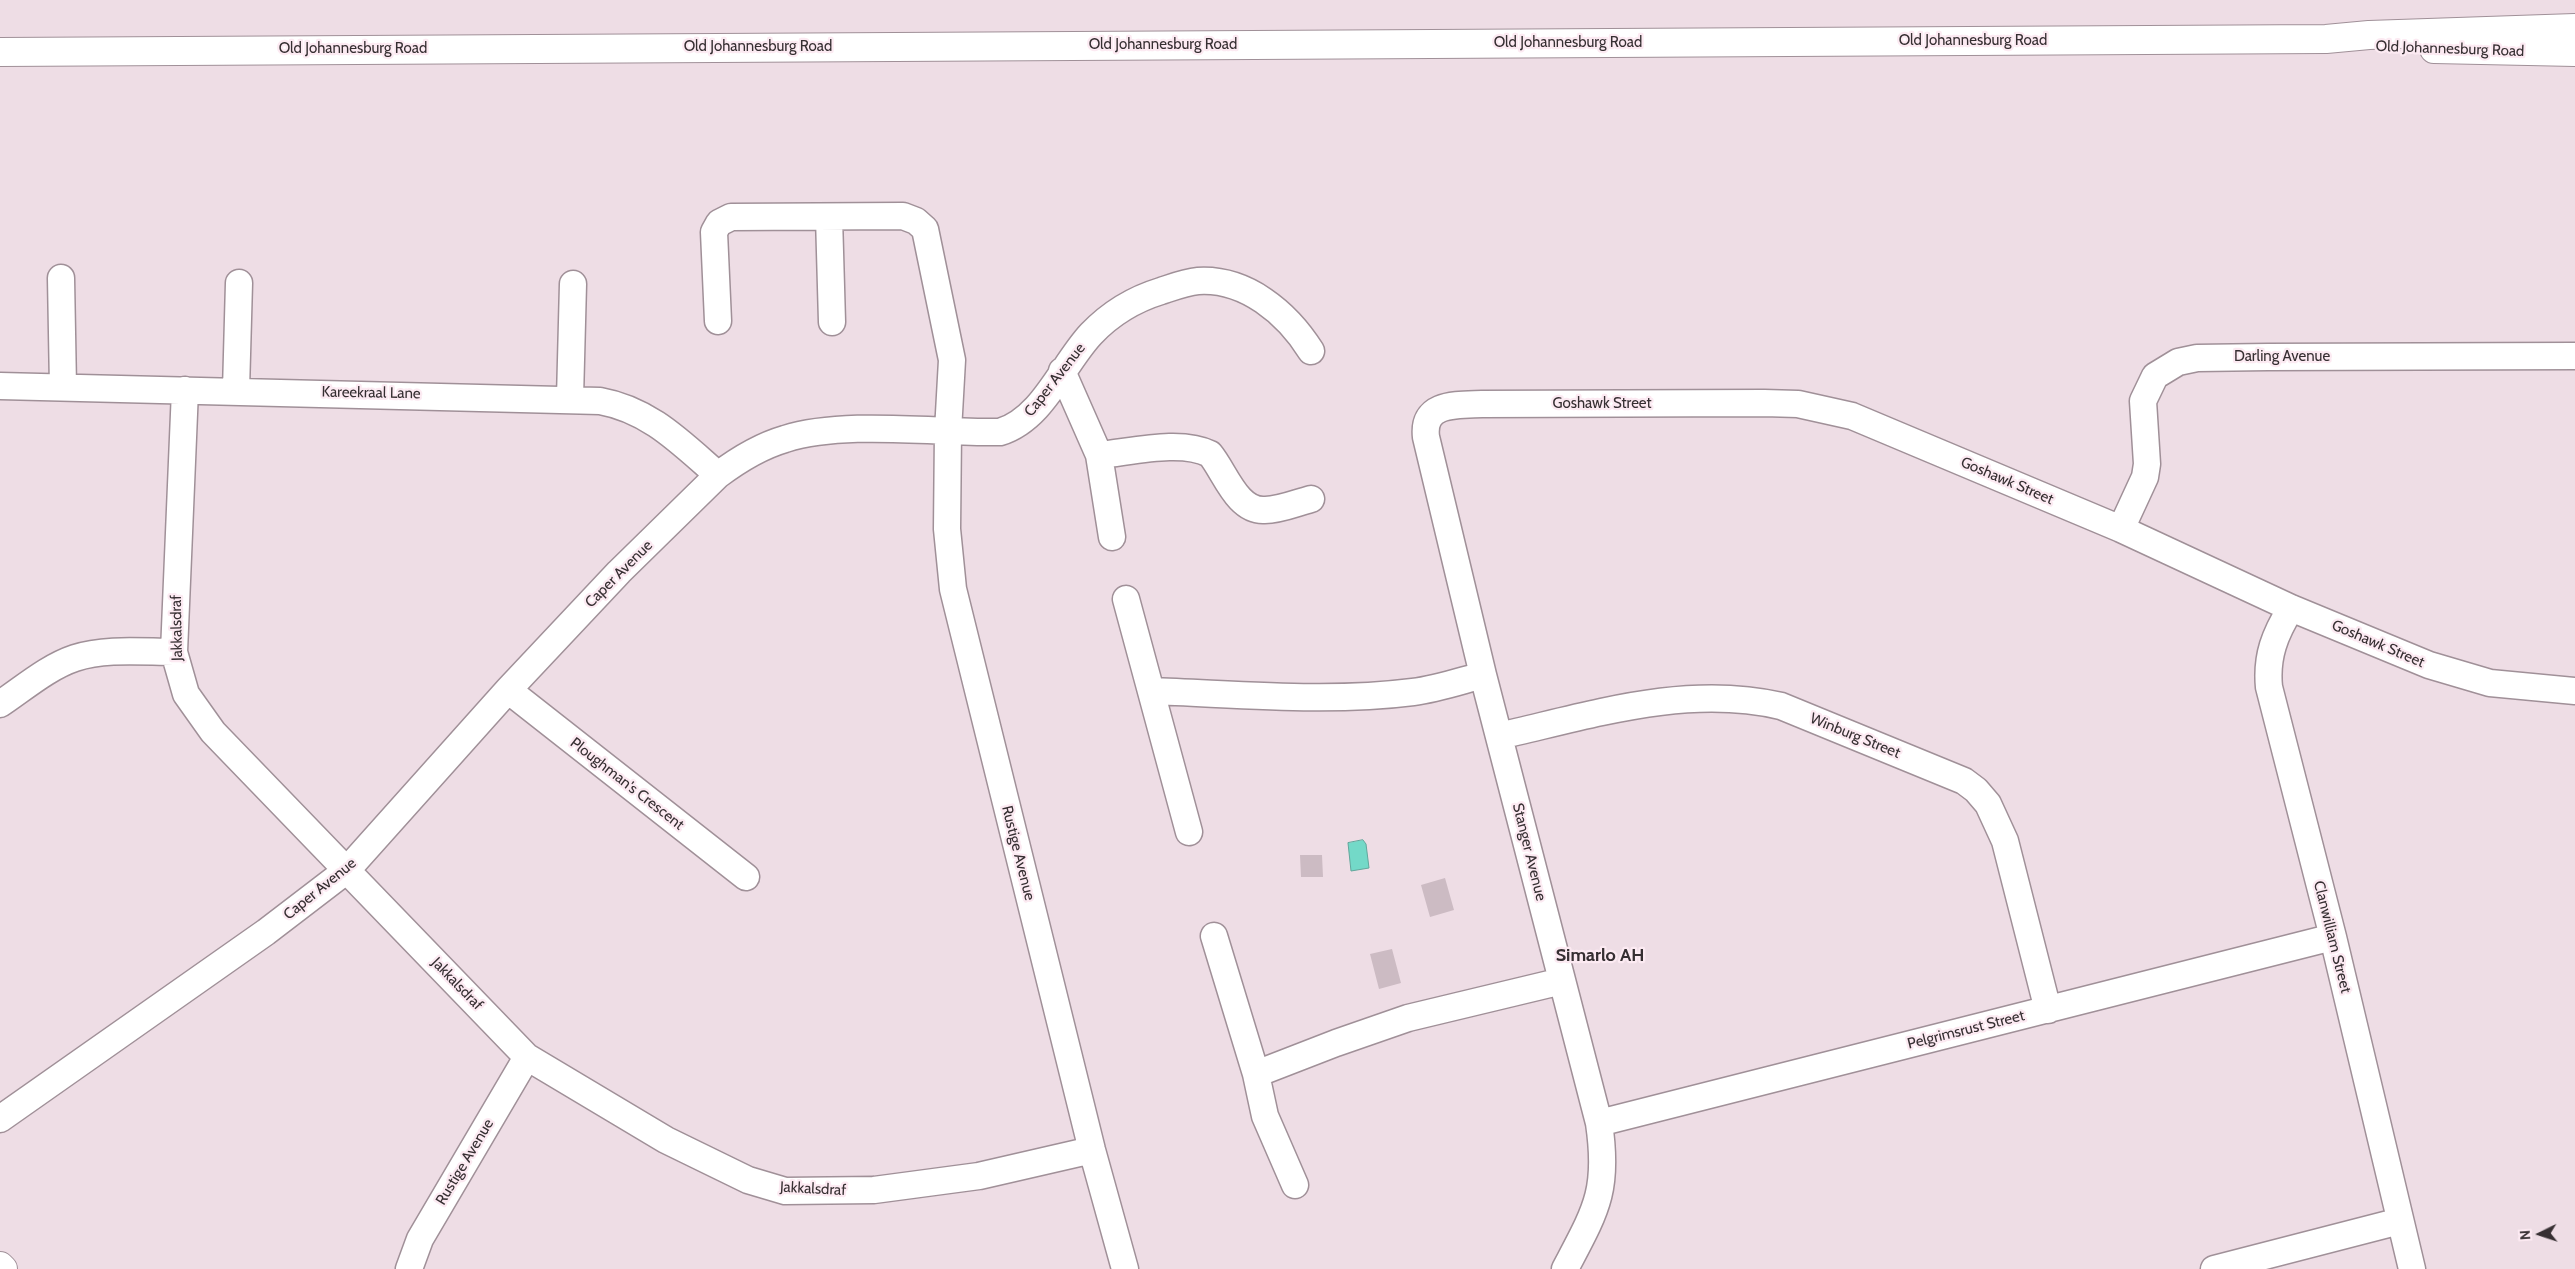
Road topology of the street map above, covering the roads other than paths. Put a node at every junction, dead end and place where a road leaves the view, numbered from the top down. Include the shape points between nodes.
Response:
1 (2575, 28) edge
2 (2326, 39) junction
3 (0, 52) edge
4 (2575, 52) edge
5 (828, 217) junction
6 (61, 278) dead end
7 (239, 283) dead end
8 (573, 284) dead end
9 (718, 321) dead end
10 (832, 322) dead end
11 (1311, 351) dead end
12 (2575, 356) edge
13 (1062, 371) junction
14 (0, 386) edge
15 (63, 387) junction
16 (185, 390) junction
17 (236, 390) junction
18 (570, 398) junction
19 (1425, 429) joint
20 (948, 431) junction
21 (1100, 455) junction
22 (718, 475) junction
23 (1311, 499) dead end
24 (2121, 528) junction
25 (1112, 537) dead end
26 (1126, 599) dead end
27 (2291, 608) junction
28 (174, 652) junction
29 (1483, 675) junction
30 (508, 690) junction
31 (1152, 691) junction
32 (2575, 691) edge
33 (0, 704) edge
34 (1499, 736) junction
35 (1189, 832) dead end
36 (347, 870) junction
37 (746, 877) dead end
38 (1214, 936) dead end
39 (2333, 938) junction
40 (1562, 981) junction
41 (2048, 1010) junction
42 (527, 1057) junction
43 (1256, 1074) junction
44 (0, 1120) edge
45 (1599, 1123) junction
46 (1092, 1150) junction
47 (1295, 1185) dead end
48 (2400, 1221) junction
49 (0, 1266) edge
50 (3, 1269) edge
51 (409, 1269) edge
52 (1125, 1269) edge
53 (1565, 1269) edge
54 (2214, 1269) edge
55 (2412, 1269) edge

1 - 2 main road, Old Johannesburg Road via 2369,34
2 - 3 main road, Old Johannesburg Road
2 - 4 main road, Old Johannesburg Road via 2370,46 2446,50
5 - 9 street, Rustige Avenue via 731,217 719,223 714,232
5 - 10 street
5 - 20 street, Rustige Avenue via 903,216 925,229 952,360
6 - 15 street
7 - 17 street
8 - 18 street
11 - 13 street, Caper Avenue via 1296,328 1269,303 1228,284 1196,281 1154,293 1125,307 1091,335
12 - 24 street, Darling Avenue via 2197,358 2178,362 2155,376 2143,401 2145,477
13 - 20 street, Caper Avenue via 1044,398 1018,425 1000,432
13 - 21 street
14 - 15 street, Kareekraal Lane
15 - 16 street, Kareekraal Lane
16 - 17 street, Kareekraal Lane
16 - 28 street, Jakkalsdraf
17 - 18 street, Kareekraal Lane
18 - 22 street, Kareekraal Lane via 622,405 642,414
19 - 24 street, Goshawk Street via 1434,412 1460,405 1798,404 1852,416
19 - 29 street, Stanger Avenue
20 - 22 street, Caper Avenue via 814,432 759,450
20 - 46 street, Rustige Avenue via 947,529 952,590
21 - 23 street via 1194,448 1210,454 1240,499 1249,506 1265,510
21 - 25 street
22 - 30 street, Caper Avenue via 619,572
24 - 27 street, Goshawk Street
26 - 31 street
27 - 32 street, Goshawk Street via 2457,675 2490,683
27 - 39 street, Clanwilliam Street via 2272,641 2269,688
28 - 33 street via 101,653 76,658 54,668
28 - 36 street, Jakkalsdraf via 186,694 213,732
29 - 31 street via 1413,692 1366,695 1308,697
29 - 34 street, Stanger Avenue
30 - 36 street, Caper Avenue
30 - 37 street, Ploughman's Crescent
31 - 35 street
34 - 40 street, Stanger Avenue
34 - 41 street, Winburg Street via 1652,702 1690,698 1756,700 1781,706 1964,781 1988,804 2005,841
36 - 42 street, Jakkalsdraf
36 - 44 street, Caper Avenue via 266,932
38 - 43 street
39 - 41 street, Pelgrimsrust Street
39 - 48 street, Clanwilliam Street
40 - 43 street via 1408,1018
40 - 45 street, Stanger Avenue
41 - 45 street, Pelgrimsrust Street
42 - 46 street, Jakkalsdraf via 666,1140 748,1180 785,1190 874,1190 979,1176
42 - 51 street, Rustige Avenue via 420,1239
43 - 47 street via 1272,1136
45 - 53 street, Stanger Avenue via 1603,1152 1602,1187 1591,1220
46 - 52 street, Rustige Avenue
48 - 54 street
48 - 55 street, Clanwilliam Street
49 - 50 main road

